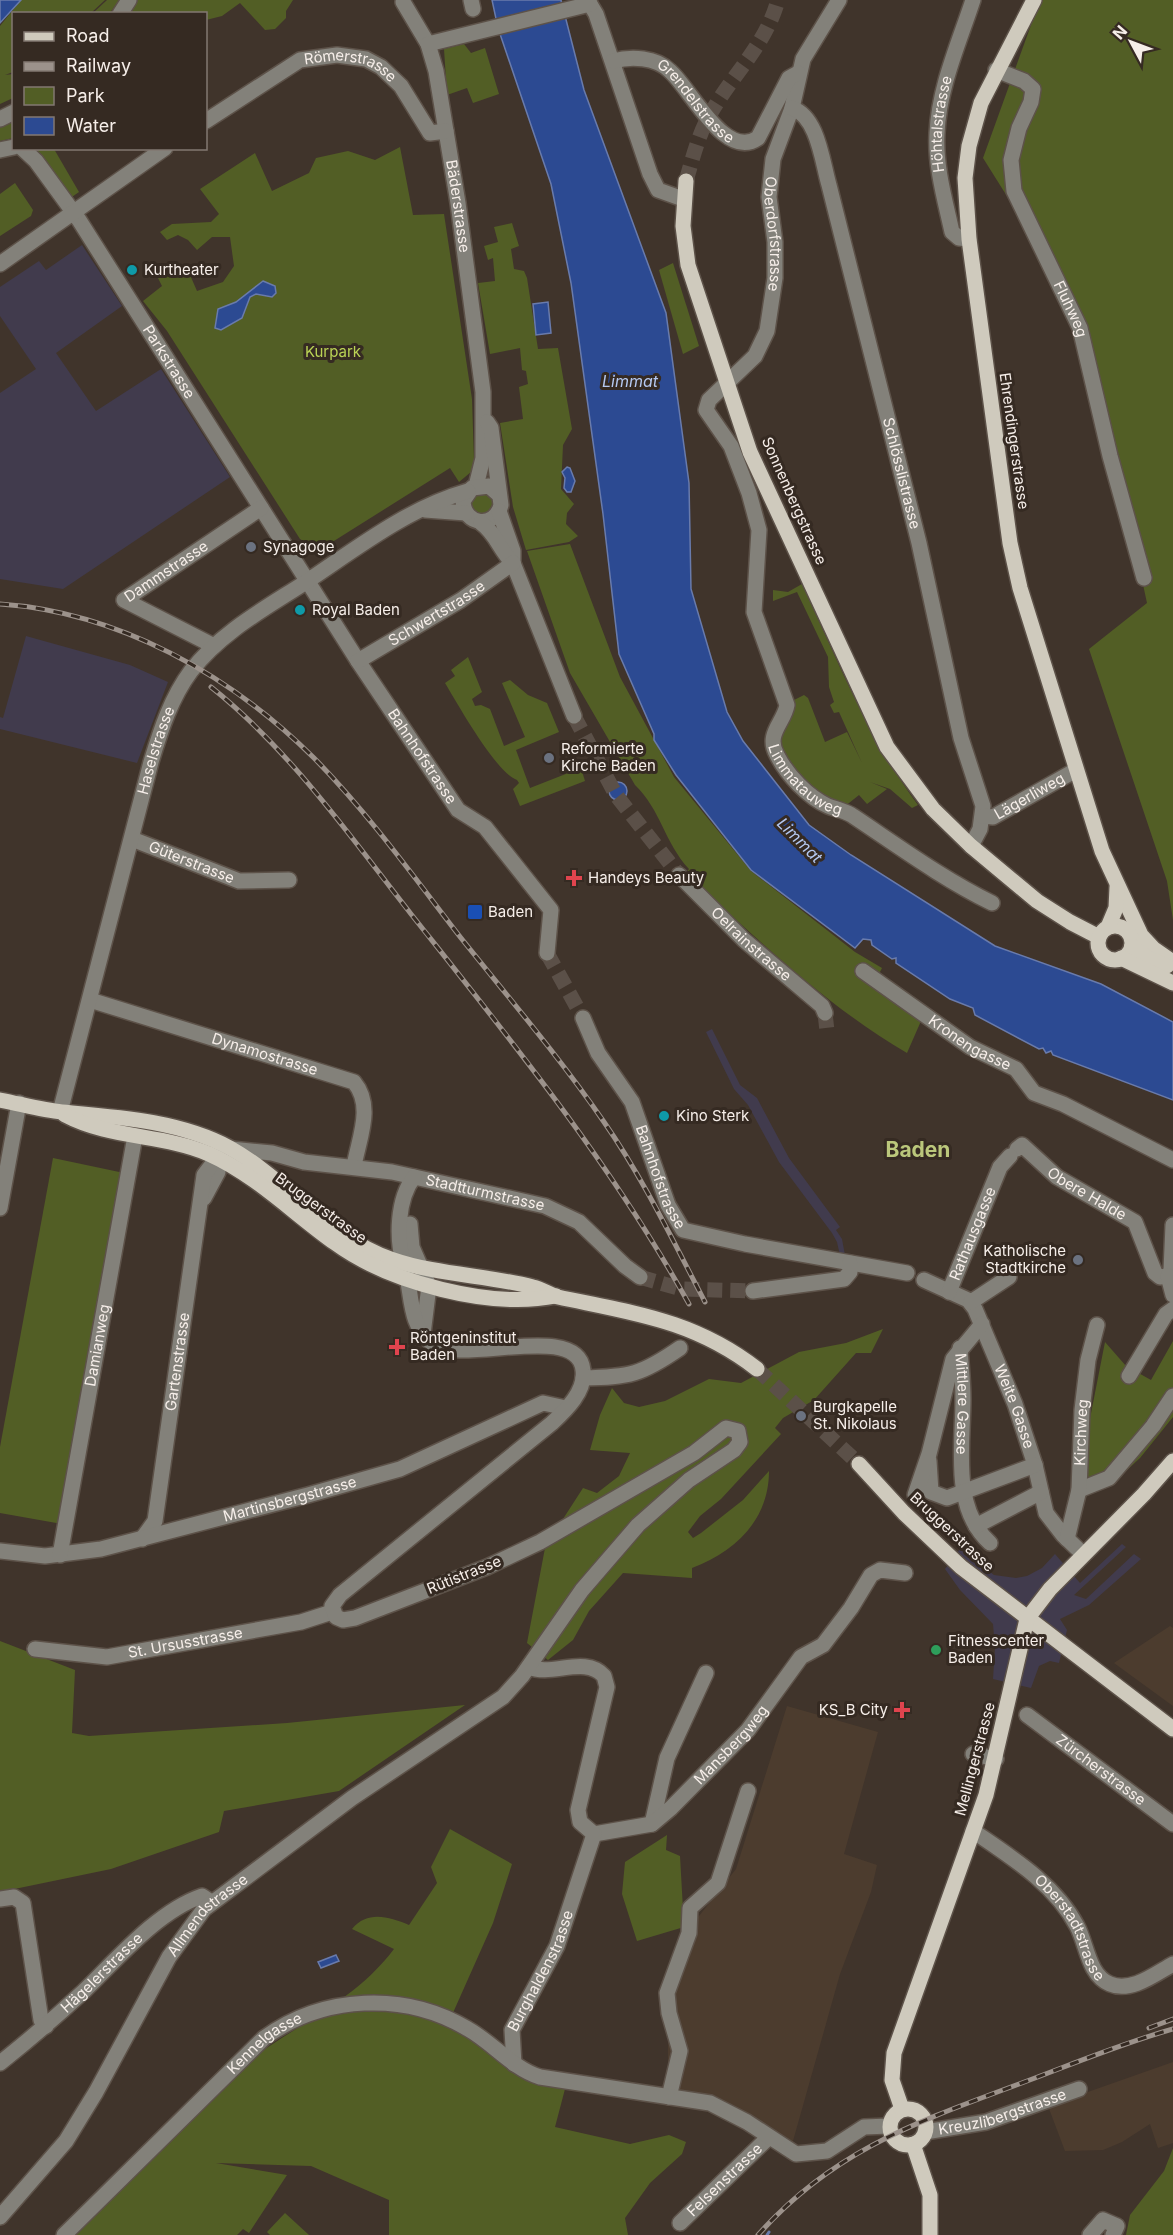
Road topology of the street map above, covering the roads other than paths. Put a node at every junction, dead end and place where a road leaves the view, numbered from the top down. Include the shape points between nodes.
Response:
1 (839, 0) edge
2 (973, 0) edge
3 (1034, 0) edge
4 (403, 2) dead end
5 (590, 2) edge
6 (428, 44) junction
7 (613, 61) junction
8 (996, 70) junction
9 (798, 73) junction
10 (792, 108) junction
11 (207, 120) edge
12 (446, 131) junction
13 (24, 150) edge
14 (162, 150) edge
15 (686, 181) tunnel mouth
16 (683, 199) junction
17 (73, 214) junction
18 (969, 239) junction
19 (0, 264) edge
20 (728, 384) junction
21 (485, 418) junction
22 (472, 488) junction
23 (498, 494) junction
24 (261, 508) junction
25 (424, 510) junction
26 (499, 511) junction
27 (465, 513) junction
28 (481, 522) junction
29 (513, 563) junction
30 (1144, 578) dead end
31 (308, 581) junction
32 (214, 646) junction
33 (358, 661) junction
34 (574, 716) tunnel mouth
35 (1076, 770) junction
36 (983, 816) junction
37 (132, 839) junction
38 (971, 846) junction
39 (679, 875) tunnel mouth
40 (290, 879) dead end
41 (1117, 887) junction
42 (992, 903) dead end
43 (1103, 932) junction
44 (1130, 932) junction
45 (547, 953) tunnel mouth
46 (1121, 958) junction
47 (1173, 962) edge
48 (1173, 968) edge
49 (863, 972) dead end
50 (1173, 983) edge
51 (90, 1000) junction
52 (825, 1012) tunnel mouth
53 (583, 1018) tunnel mouth
54 (0, 1100) edge
55 (19, 1103) junction
56 (60, 1112) junction
57 (135, 1136) junction
58 (211, 1139) junction
59 (192, 1148) junction
60 (231, 1149) junction
61 (1173, 1160) edge
62 (251, 1162) junction
63 (304, 1162) junction
64 (354, 1166) junction
65 (217, 1167) junction
66 (414, 1177) junction
67 (998, 1177) joint
68 (0, 1208) edge
69 (1173, 1225) edge
70 (404, 1263) junction
71 (850, 1263) junction
72 (419, 1267) junction
73 (907, 1273) dead end
74 (1168, 1276) junction
75 (640, 1277) tunnel mouth
76 (1009, 1277) dead end
77 (409, 1280) junction
78 (924, 1280) dead end
79 (429, 1286) junction
80 (753, 1291) tunnel mouth
81 (949, 1292) junction
82 (1173, 1295) edge
83 (556, 1296) junction
84 (970, 1302) junction
85 (1173, 1309) edge
86 (982, 1324) junction
87 (1097, 1325) dead end
88 (423, 1334) junction
89 (680, 1348) dead end
90 (960, 1348) junction
91 (757, 1369) tunnel mouth
92 (1129, 1376) dead end
93 (583, 1378) junction
94 (1173, 1396) edge
95 (566, 1408) junction
96 (929, 1454) junction
97 (1173, 1461) edge
98 (859, 1464) tunnel mouth
99 (1035, 1465) junction
100 (1079, 1490) junction
101 (963, 1492) junction
102 (1041, 1492) junction
103 (915, 1495) dead end
104 (976, 1526) junction
105 (159, 1527) junction
106 (1067, 1539) junction
107 (990, 1544) dead end
108 (0, 1551) edge
109 (1083, 1554) junction
110 (60, 1555) junction
111 (905, 1573) dead end
112 (332, 1612) junction
113 (1027, 1619) junction
114 (35, 1649) dead end
115 (529, 1667) junction
116 (706, 1673) dead end
117 (503, 1697) joint
118 (1027, 1715) dead end
119 (1173, 1729) edge
120 (973, 1754) dead end
121 (996, 1758) junction
122 (748, 1791) dead end
123 (652, 1824) junction
124 (1173, 1824) edge
125 (973, 1831) junction
126 (594, 1834) junction
127 (0, 1899) edge
128 (211, 1902) junction
129 (1173, 1964) edge
130 (46, 2026) junction
131 (0, 2063) edge
132 (514, 2064) junction
133 (1079, 2089) dead end
134 (669, 2097) junction
135 (902, 2109) junction
136 (890, 2126) junction
137 (925, 2132) junction
138 (769, 2138) junction
139 (914, 2144) junction
140 (0, 2217) edge
141 (680, 2223) dead end
142 (64, 2235) edge
143 (930, 2235) edge
144 (1090, 2235) edge
145 (1113, 2235) edge

1 - 9 street, Grendelstrasse
2 - 18 street, Höhtalstrasse via 943,91 937,132 940,173 952,232
3 - 8 main road, Ehrendingerstrasse
4 - 6 street, Bäderstrasse
5 - 6 street
5 - 7 street
6 - 12 street, Bäderstrasse
7 - 9 street, Grendelstrasse via 633,58 668,69 721,131 736,143 744,144 758,138 789,78
7 - 16 street via 658,190
8 - 18 main road, Ehrendingerstrasse via 981,103 969,146 965,201
8 - 30 street, Fluhweg via 1024,81 1033,89 1011,160 1014,191 1080,328
9 - 10 street, Oberdorfstrasse
10 - 20 street, Oberdorfstrasse via 770,178 775,278 767,331 755,356
10 - 36 street, Schlösslistrasse via 806,116 829,185
11 - 12 street, Römerstrasse via 300,60 337,55 366,59 381,67 401,86 430,133
12 - 21 street, Bäderstrasse
13 - 17 street, Parkstrasse
14 - 17 street
15 - 16 main road, Sonnenbergstrasse
16 - 20 main road, Sonnenbergstrasse via 688,265
17 - 19 street
17 - 24 street, Parkstrasse
18 - 35 main road, Ehrendingerstrasse via 1010,543
20 - 38 main road, Sonnenbergstrasse via 750,452 875,726 933,810
20 - 42 street, Limmatauweg via 709,400 706,410 731,446 759,530 754,612 787,705 774,731 776,755 810,795 827,806 852,814 873,832
21 - 22 street, Bäderstrasse via 483,458
21 - 23 street, Bäderstrasse via 491,428
22 - 23 street via 489,486
22 - 25 street, Haselstrasse
22 - 27 street via 463,501
23 - 26 street
24 - 31 street, Parkstrasse
24 - 32 street, Dammstrasse via 124,600
25 - 27 street, Haselstrasse
25 - 31 street, Haselstrasse via 400,520
26 - 28 street via 492,520
26 - 29 street via 513,551
27 - 28 street
28 - 29 street
29 - 33 street, Schwertstrasse via 461,600
29 - 34 street
31 - 32 street, Haselstrasse
31 - 33 street, Bahnhofstrasse
32 - 37 street, Haselstrasse via 192,670 167,712
33 - 45 street, Bahnhofstrasse via 458,810 486,827 551,910
35 - 36 street, Lägerliweg via 993,817
35 - 41 main road, Ehrendingerstrasse
36 - 38 street
37 - 40 street, Güterstrasse via 239,881
37 - 51 street, Haselstrasse
38 - 43 main road, Sonnenbergstrasse via 1070,922
39 - 52 street, Oelrainstrasse
41 - 43 main road via 1116,908
41 - 44 main road, Ehrendingerstrasse
43 - 44 main road via 1120,927
43 - 46 main road via 1098,946 1103,955
44 - 46 main road via 1128,954
44 - 47 main road, Ehrendingerstrasse
44 - 48 main road via 1149,959
46 - 50 main road
49 - 61 street, Kronengasse via 970,1047 1016,1069 1034,1094 1063,1104
51 - 56 street, Haselstrasse
51 - 64 street, Dynamostrasse via 354,1082 364,1098 365,1113
53 - 71 street, Bahnhofstrasse via 598,1053 630,1099 677,1224 686,1232
54 - 55 main road, Bruggerstrasse
55 - 56 main road, Bruggerstrasse
55 - 68 street
56 - 57 main road, Bruggerstrasse via 90,1127
56 - 58 main road, Bruggerstrasse via 148,1123
57 - 59 main road, Bruggerstrasse
57 - 110 street, Damianweg
58 - 60 main road, Bruggerstrasse
58 - 65 street, Gartenstrasse
59 - 65 main road, Bruggerstrasse
59 - 65 street via 202,1165
60 - 62 main road, Bruggerstrasse
60 - 63 street, Stadtturmstrasse via 272,1153
60 - 65 street
62 - 63 street, Stadtturmstrasse
62 - 65 street, Stadtturmstrasse
62 - 70 main road, Bruggerstrasse via 350,1237
63 - 64 street, Stadtturmstrasse
64 - 66 street, Stadtturmstrasse
65 - 77 main road, Bruggerstrasse via 343,1249
65 - 105 street, Gartenstrasse via 201,1203
66 - 70 street via 408,1186 400,1222
66 - 72 street via 416,1192 410,1235
66 - 75 street, Stadtturmstrasse via 561,1211
67 - 74 street, Obere Halde via 1000,1167 1022,1145 1057,1177 1135,1222 1155,1273
67 - 81 street, Rathausgasse
69 - 74 street
70 - 72 main road, Bruggerstrasse
70 - 77 street
71 - 73 street, Bahnhofstrasse
71 - 80 street via 850,1272 844,1279
72 - 77 street
72 - 79 street
72 - 83 main road, Bruggerstrasse via 535,1287
74 - 82 street
76 - 84 street
77 - 79 main road, Bruggerstrasse
77 - 88 street via 411,1309
78 - 81 street
79 - 83 main road, Bruggerstrasse via 533,1301
79 - 88 street
81 - 84 street
83 - 91 main road, Bruggerstrasse via 636,1311 675,1324 713,1340
84 - 86 street, Weite Gasse
85 - 92 street via 1166,1314
86 - 90 street, Mittlere Gasse
86 - 99 street, Weite Gasse
87 - 100 street, Kirchweg via 1082,1410
88 - 93 street via 444,1350 561,1347 579,1358
89 - 93 street via 627,1377
90 - 96 street via 948,1372
90 - 101 street, Mittlere Gasse
93 - 95 street
94 - 100 street via 1109,1478
95 - 105 street, Martinsbergstrasse via 543,1403 393,1471
95 - 112 street via 543,1431 339,1595
96 - 101 street via 931,1492 947,1498
96 - 103 street
97 - 109 main road, Mellingerstrasse
98 - 113 main road, Bruggerstrasse via 932,1542
99 - 101 street
99 - 102 street, Weite Gasse
100 - 106 street, Kirchweg
101 - 104 street
102 - 104 street
102 - 106 street, Weite Gasse via 1048,1516
104 - 107 street
105 - 110 street, Martinsbergstrasse via 142,1539
106 - 109 street, Weite Gasse
108 - 110 street, Martinsbergstrasse
109 - 113 main road, Mellingerstrasse
111 - 123 street, Mansbergweg via 880,1570 871,1575 838,1628 823,1645 801,1657 748,1730
112 - 114 street, St. Ursusstrasse via 301,1622 106,1657
112 - 115 street, Rütistrasse via 339,1619 349,1620 513,1555 666,1470 726,1428 736,1429 740,1436 738,1446 689,1480 638,1525 569,1607
113 - 119 main road, Bruggerstrasse
113 - 121 main road, Mellingerstrasse
115 - 117 street, Rütistrasse
115 - 126 street via 541,1671 591,1668 606,1681 578,1810 582,1826
116 - 123 street via 667,1758
117 - 128 street, Allmendstrasse via 352,1798
118 - 124 street, Zürcherstrasse
120 - 121 street
121 - 125 main road, Mellingerstrasse
122 - 134 street via 718,1883 690,1908 688,1933 667,1993 680,2051
123 - 126 street
125 - 129 street, Oberstadtstrasse via 1024,1866 1054,1897 1077,1926 1092,1966 1102,1980 1128,1986
125 - 135 main road, Mellingerstrasse via 894,2053 892,2080
126 - 132 street, Burghaldenstrasse via 557,1946 514,2023
127 - 130 street via 14,1897 24,1903 41,2020
128 - 130 street, Hägelerstrasse via 202,1896 172,1911
128 - 140 street, Allmendstrasse via 169,1957 66,2141
130 - 131 street, Hägelerstrasse
132 - 134 street via 532,2075 558,2081
132 - 142 street, Kennelgasse via 466,2028 423,2010 364,2003 307,2014 274,2031 253,2048
133 - 137 street, Kreuzlibergstrasse via 986,2122
134 - 138 street via 710,2103
135 - 136 main road via 893,2116
135 - 137 main road via 913,2109 921,2115
136 - 138 street via 864,2127 826,2151 796,2154
136 - 139 main road via 897,2141
137 - 139 main road
138 - 141 street, Felsenstrasse
139 - 143 main road via 930,2196
144 - 145 street via 1103,2220 1117,2226

